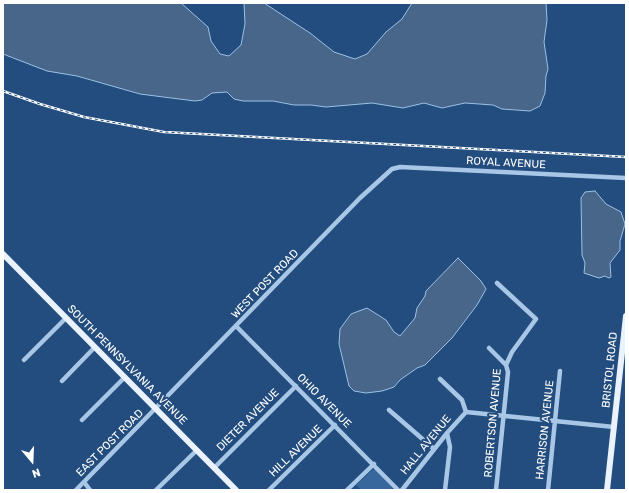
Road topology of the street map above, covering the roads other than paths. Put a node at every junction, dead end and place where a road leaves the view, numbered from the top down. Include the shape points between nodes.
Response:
1 (387, 172) joint
2 (626, 178) edge
3 (4, 258) edge
4 (497, 283) dead end
5 (626, 316) edge
6 (66, 318) junction
7 (236, 326) junction
8 (96, 347) junction
9 (489, 348) dead end
10 (24, 360) dead end
11 (506, 365) junction
12 (560, 371) dead end
13 (125, 377) junction
14 (440, 378) dead end
15 (62, 381) dead end
16 (296, 386) junction
17 (156, 409) junction
18 (389, 410) dead end
19 (466, 412) junction
20 (504, 416) junction
21 (82, 420) dead end
22 (554, 421) junction
23 (335, 425) junction
24 (614, 427) junction
25 (446, 433) junction
26 (434, 449) junction
27 (197, 450) junction
28 (374, 464) junction
29 (214, 468) junction
30 (84, 482) junction
31 (76, 490) edge
32 (90, 490) edge
33 (156, 490) edge
34 (235, 490) edge
35 (269, 490) edge
36 (347, 490) edge
37 (398, 490) edge
38 (402, 490) edge
39 (445, 490) edge
40 (496, 490) edge
41 (548, 490) edge
42 (607, 490) edge

1 - 2 street, ROYAL AVENUE via 400,167
1 - 7 street, WEST POST ROAD
3 - 6 main road, SOUTH PENNSYLVANIA AVENUE
4 - 11 street, ROBERTSON AVENUE via 536,319 512,352
5 - 24 main road, BRISTOL ROAD
6 - 8 main road, SOUTH PENNSYLVANIA AVENUE
6 - 10 street
7 - 16 street, OHIO AVENUE
7 - 17 street, WEST POST ROAD
8 - 13 main road, SOUTH PENNSYLVANIA AVENUE
8 - 15 street
9 - 11 street
11 - 20 street, ROBERTSON AVENUE via 508,372
12 - 22 street, HARRISON AVENUE
13 - 17 main road, SOUTH PENNSYLVANIA AVENUE
13 - 21 street
14 - 19 street via 462,400
16 - 23 street, OHIO AVENUE
16 - 29 street, DIETER AVENUE
17 - 27 main road, SOUTH PENNSYLVANIA AVENUE
17 - 30 street, EAST POST ROAD
18 - 26 street
19 - 20 street
19 - 25 street, HALL AVENUE
20 - 22 street
20 - 40 street, ROBERTSON AVENUE
22 - 24 street
22 - 41 street, HARRISON AVENUE
23 - 28 street, OHIO AVENUE
23 - 35 street, HILL AVENUE
24 - 42 main road, BRISTOL ROAD
25 - 26 street, HALL AVENUE
25 - 39 street via 450,448
26 - 38 street, HALL AVENUE
27 - 29 main road, SOUTH PENNSYLVANIA AVENUE
27 - 33 street
28 - 36 street
28 - 37 street, OHIO AVENUE
29 - 34 main road, SOUTH PENNSYLVANIA AVENUE
30 - 31 street, EAST POST ROAD
30 - 32 street

